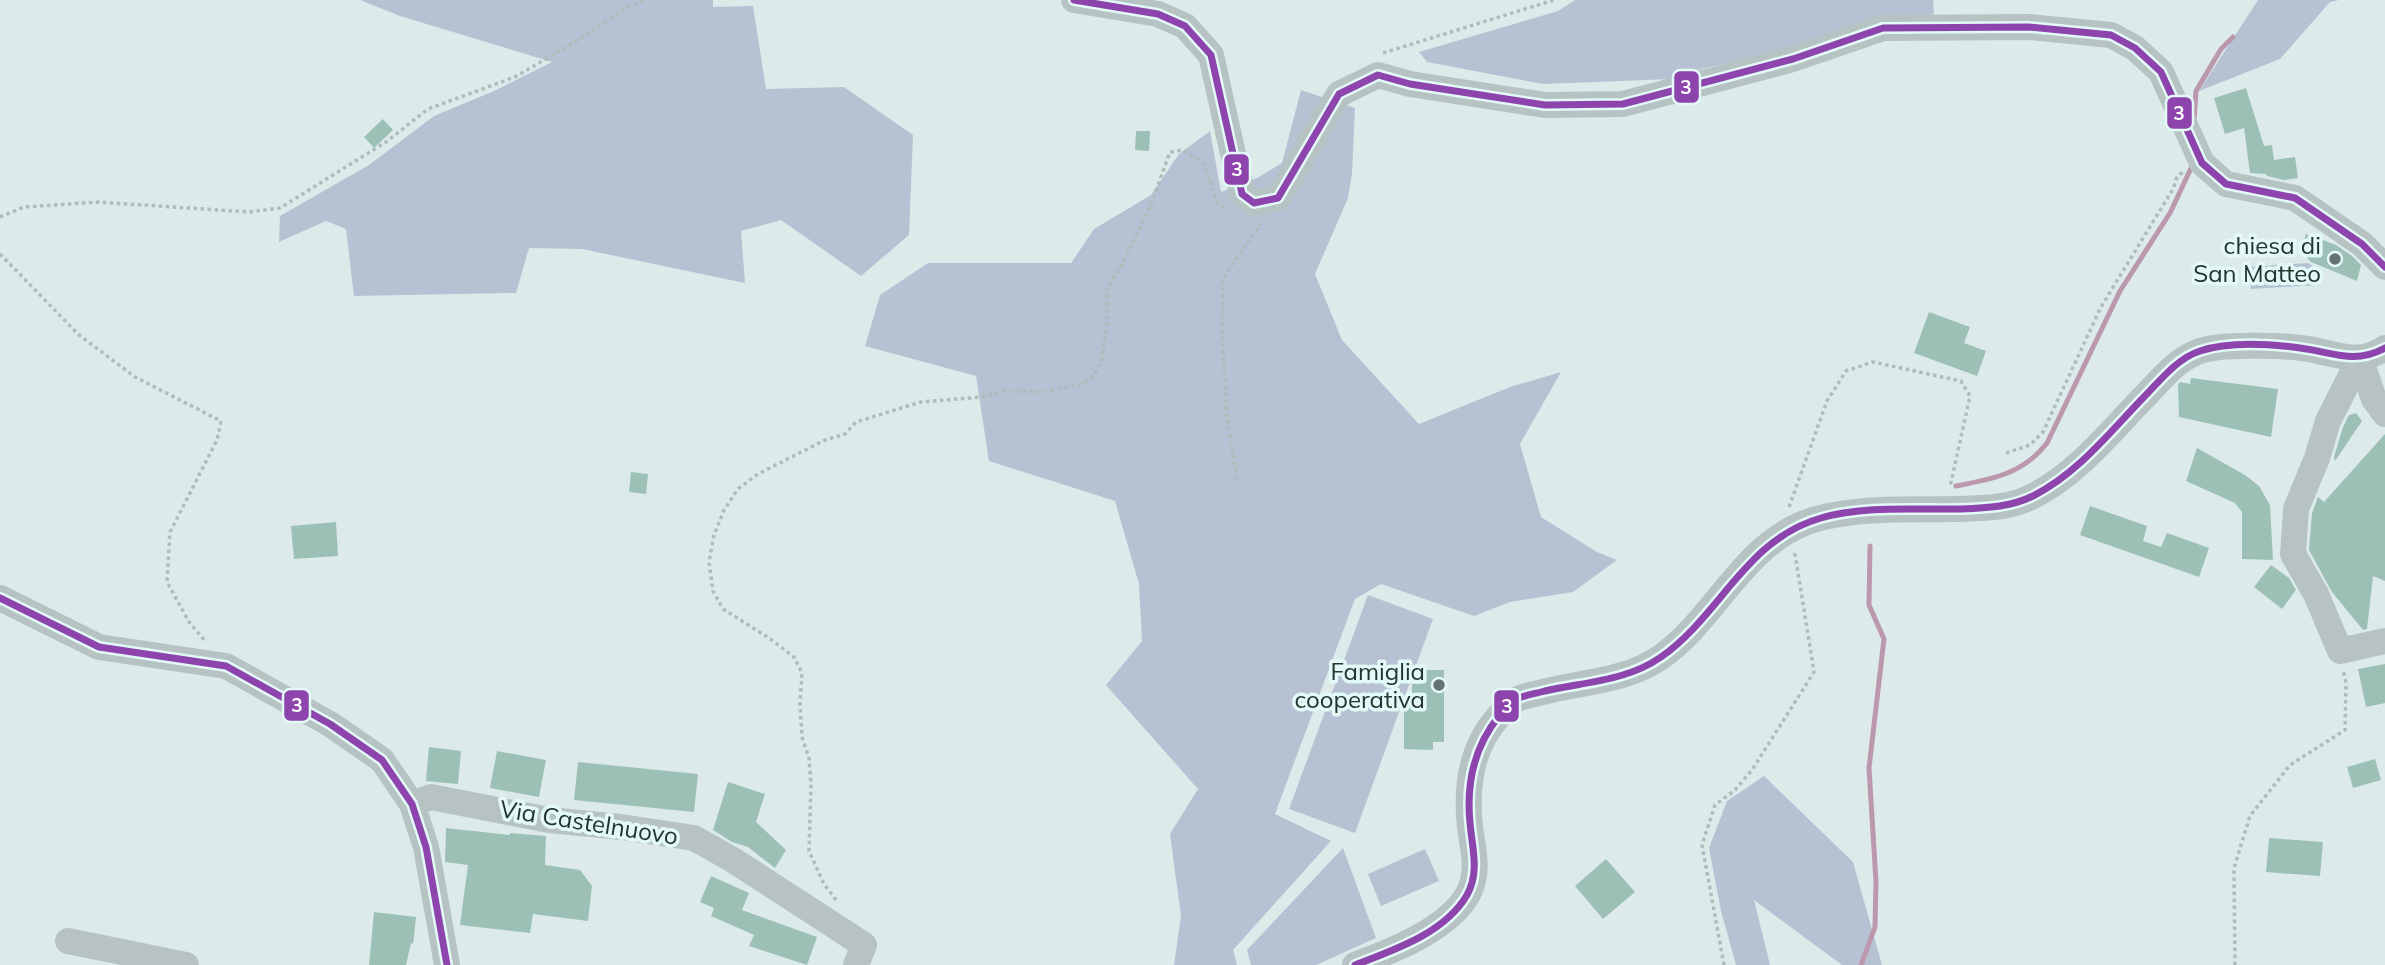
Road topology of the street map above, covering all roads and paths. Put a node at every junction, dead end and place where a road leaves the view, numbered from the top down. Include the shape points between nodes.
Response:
1 (643, 0) edge
2 (1074, 0) edge
3 (1555, 0) edge
4 (1373, 56) dead end
5 (2173, 189) dead end
6 (1242, 194) junction
7 (1278, 198) junction
8 (0, 216) edge
9 (0, 254) edge
10 (2385, 267) edge
11 (2385, 348) edge
12 (2360, 358) junction
13 (2385, 414) edge
14 (2006, 453) dead end
15 (1237, 479) dead end
16 (1945, 509) junction
17 (1795, 534) junction
18 (0, 598) edge
19 (2385, 641) edge
20 (2340, 651) junction
21 (226, 666) junction
22 (412, 804) junction
23 (838, 903) dead end
24 (68, 941) dead end
25 (860, 955) edge
26 (186, 965) edge
27 (447, 965) edge
28 (1355, 965) edge
29 (1724, 965) edge
30 (2235, 965) edge

1 - 8 path via 515,77 428,109 386,142 280,208 249,212 98,202 24,207
2 - 6 street via 1158,15 1185,26 1211,55
3 - 4 path
5 - 14 path via 2101,307 2042,432 2030,445
6 - 7 street via 1254,203
6 - 23 path via 1227,210 1218,204 1204,164 1182,150 1170,152 1150,207 1107,287 1102,358 1095,374 1082,384 1044,392 1004,391 921,402 856,422 845,434 758,474 738,489 724,510 709,562 713,591 723,609 794,657 802,673 802,737 811,784 810,851
7 - 10 street via 1339,94 1378,75 1545,105 1623,104 1793,58 1883,28 2029,27 2111,35 2136,48 2161,72 2202,163 2226,184 2295,198 2362,244
7 - 15 path via 1223,278 1227,417
9 - 21 path via 79,335 135,377 221,421 217,440 170,532 167,582 189,622
11 - 12 street
12 - 13 street via 2374,399
12 - 16 street via 2301,348 2198,351 2176,365 2050,488 2020,503
12 - 20 street via 2328,421 2296,509 2293,554
16 - 17 street via 1821,517
16 - 17 path via 1970,396 1961,381 1873,362 1846,371 1827,401 1789,506
17 - 28 street via 1773,538 1684,638 1658,659 1620,676 1513,700 1487,729 1470,771 1469,817 1476,869 1467,895 1449,916 1403,947
17 - 29 path via 1814,673 1752,770 1715,805 1702,845
18 - 21 street via 99,647
19 - 20 street
20 - 30 path via 2346,683 2346,730 2290,765 2250,816 2234,868
21 - 22 street via 330,724 383,760
22 - 25 street, Via Castelnuovo via 431,797 456,800 549,820 694,838 733,859
22 - 27 street via 426,847
24 - 26 street

